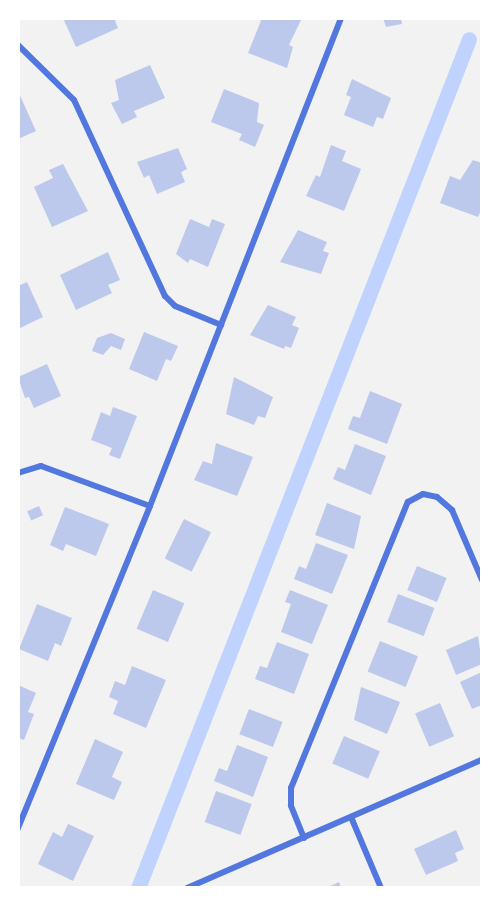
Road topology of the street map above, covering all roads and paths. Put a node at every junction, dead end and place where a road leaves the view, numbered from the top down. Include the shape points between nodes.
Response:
1 (341, 18) edge
2 (18, 45) edge
3 (221, 325) junction
4 (19, 471) edge
5 (150, 506) junction
6 (482, 580) edge
7 (482, 760) edge
8 (351, 818) junction
9 (18, 828) edge
10 (304, 838) junction
11 (188, 888) edge
12 (381, 888) edge

1 - 3 street
2 - 3 street via 74,100 165,296 175,306
3 - 5 street
4 - 5 street via 41,466
5 - 9 street
6 - 10 street via 452,510 437,497 423,494 408,502 291,788 291,805
7 - 8 street
8 - 10 street
8 - 12 street
10 - 11 street

